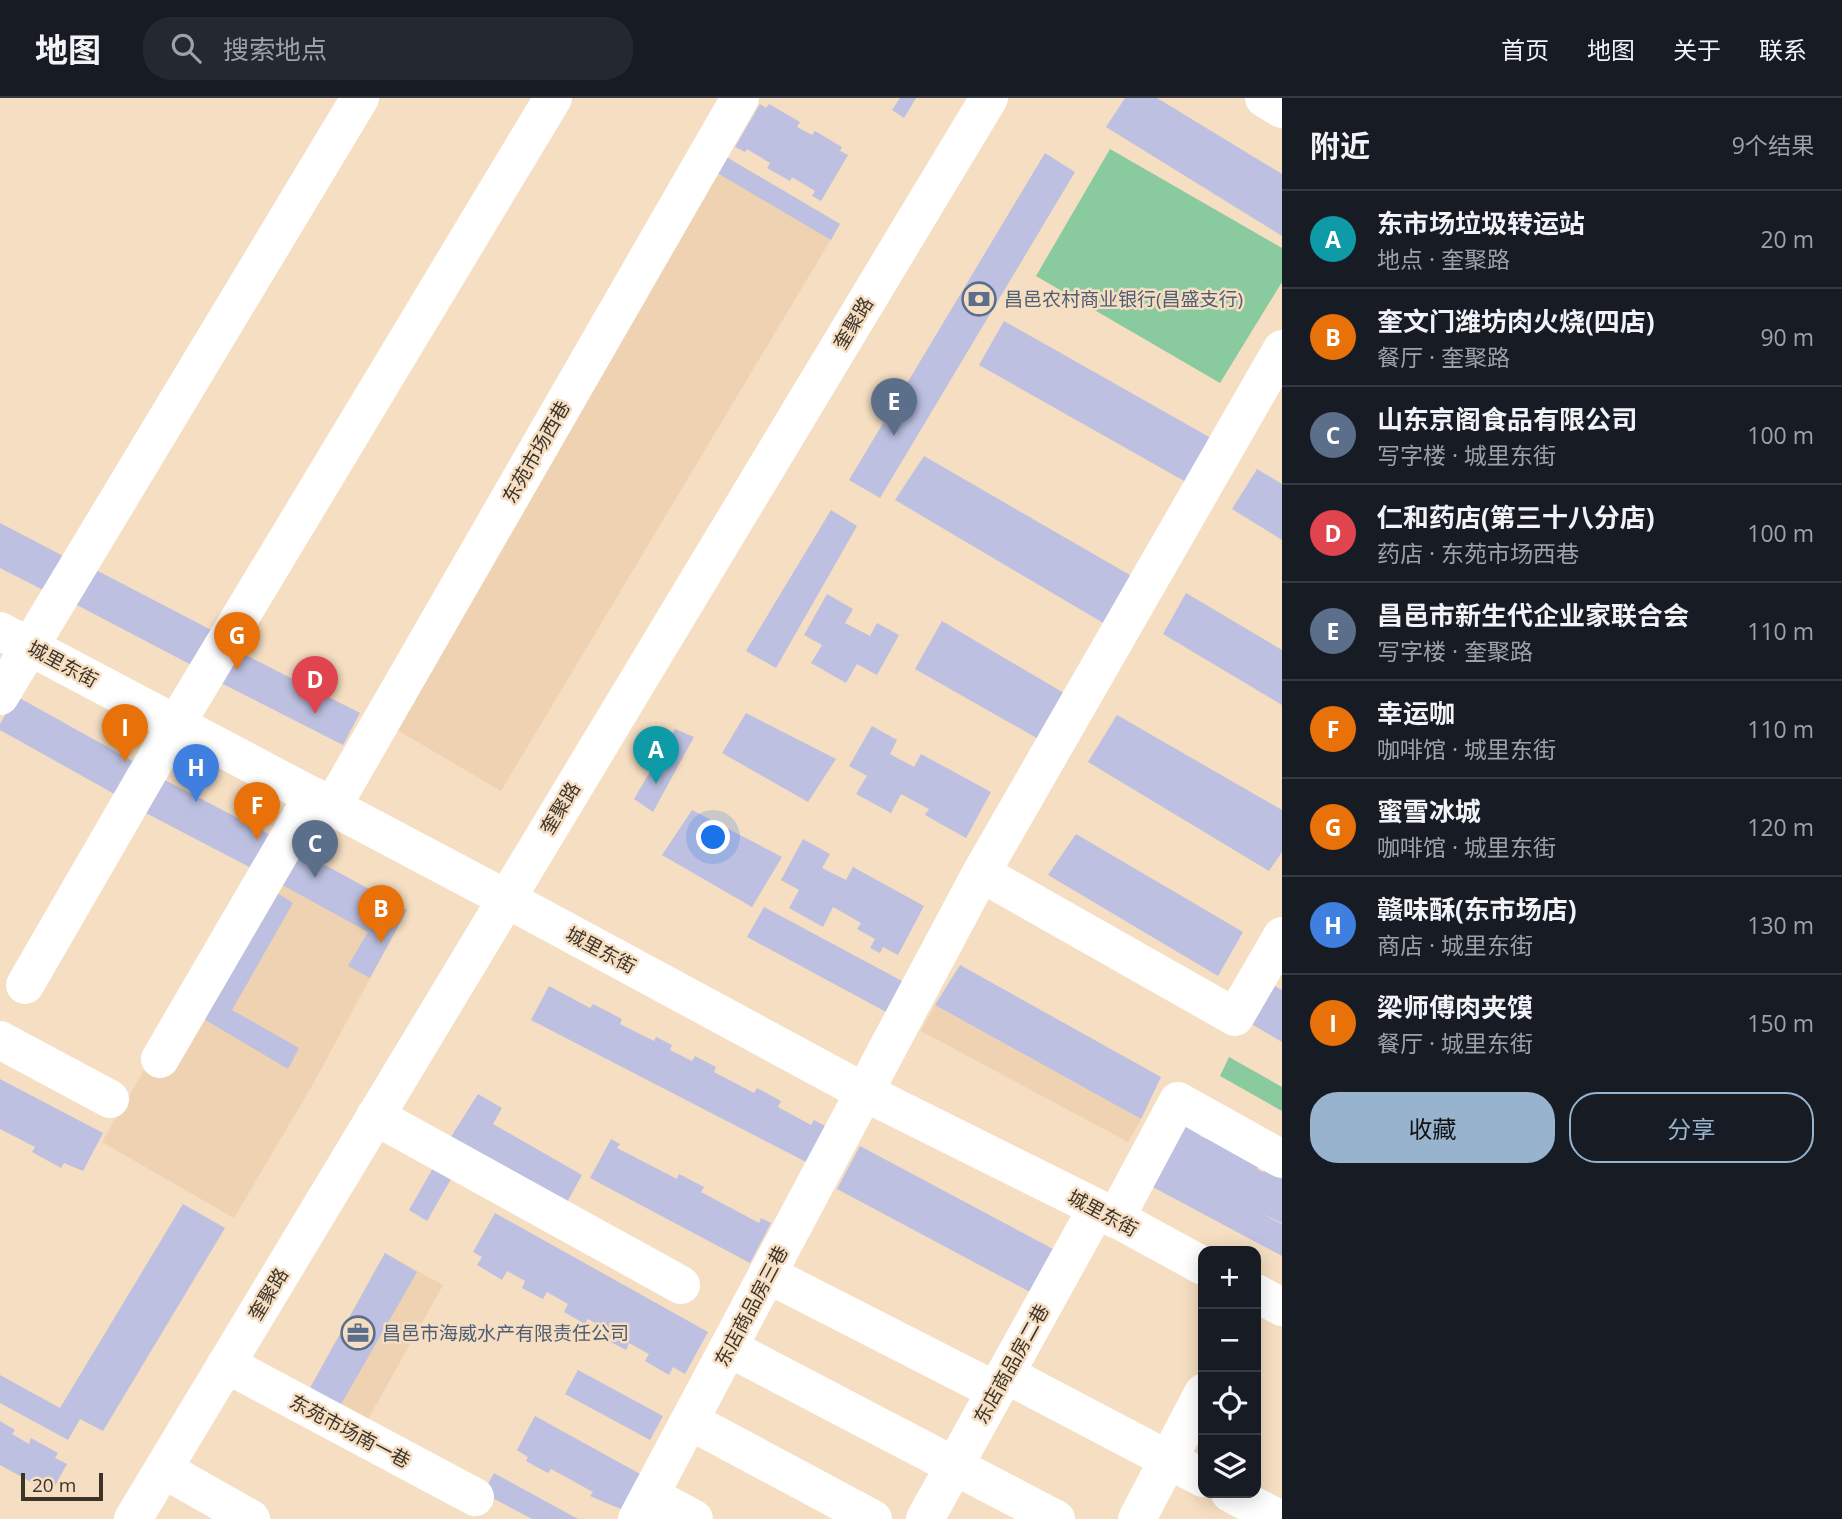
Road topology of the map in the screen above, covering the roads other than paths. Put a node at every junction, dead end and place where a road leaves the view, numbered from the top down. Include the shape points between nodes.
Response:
1 (360, 98) edge
2 (553, 98) edge
3 (740, 98) edge
4 (989, 98) edge
5 (1264, 98) edge
6 (1282, 109) edge
7 (1282, 349) edge
8 (15, 639) edge
9 (0, 696) edge
10 (176, 724) junction
11 (322, 802) junction
12 (981, 873) junction
13 (505, 898) junction
14 (1282, 936) edge
15 (24, 985) dead end
16 (0, 1040) edge
17 (160, 1059) dead end
18 (864, 1092) junction
19 (110, 1099) dead end
20 (375, 1116) junction
21 (1282, 1159) edge
22 (1106, 1214) junction
23 (1198, 1263) edge
24 (767, 1274) junction
25 (681, 1285) dead end
26 (1261, 1296) edge
27 (1282, 1307) edge
28 (729, 1348) junction
29 (226, 1364) junction
30 (1000, 1382) junction
31 (1198, 1403) edge
32 (690, 1421) junction
33 (1168, 1460) junction
34 (954, 1466) junction
35 (163, 1469) junction
36 (1198, 1475) edge
37 (475, 1497) dead end
38 (1239, 1498) edge
39 (644, 1507) edge
40 (133, 1519) edge
41 (251, 1519) edge
42 (694, 1519) edge
43 (873, 1519) edge
44 (925, 1519) edge
45 (1056, 1519) edge
46 (1137, 1519) edge
47 (1279, 1519) edge

1 - 8 street
2 - 10 street
3 - 11 street, 东苑市场西巷
4 - 13 street, 奎聚路
5 - 6 street
7 - 12 street, 东店商品房三巷
8 - 9 street
8 - 10 street, 城里东街
10 - 11 street, 城里东街
10 - 15 street
11 - 13 street, 城里东街
11 - 17 street, 东苑市场西巷
12 - 14 street via 1235,1017
12 - 18 street, 东店商品房三巷
13 - 18 street, 城里东街
13 - 20 street, 奎聚路
16 - 19 street
18 - 22 street, 城里东街
18 - 24 street, 东店商品房三巷
20 - 25 street
20 - 29 street, 奎聚路
21 - 22 street, 东店商品房二巷 via 1178,1101
22 - 23 street, 城里东街
22 - 30 street, 东店商品房二巷
24 - 28 street, 东店商品房三巷
24 - 30 street
26 - 27 street
28 - 32 street, 东店商品房三巷
28 - 34 street
29 - 35 street, 奎聚路
29 - 37 street, 东苑市场南一巷
30 - 33 street
30 - 34 street, 东店商品房二巷
31 - 33 street
32 - 39 street, 东店商品房三巷
32 - 43 street
33 - 36 street
33 - 46 street
34 - 44 street, 东店商品房二巷
34 - 45 street
35 - 40 street, 奎聚路
35 - 41 street
38 - 47 street
39 - 42 street

